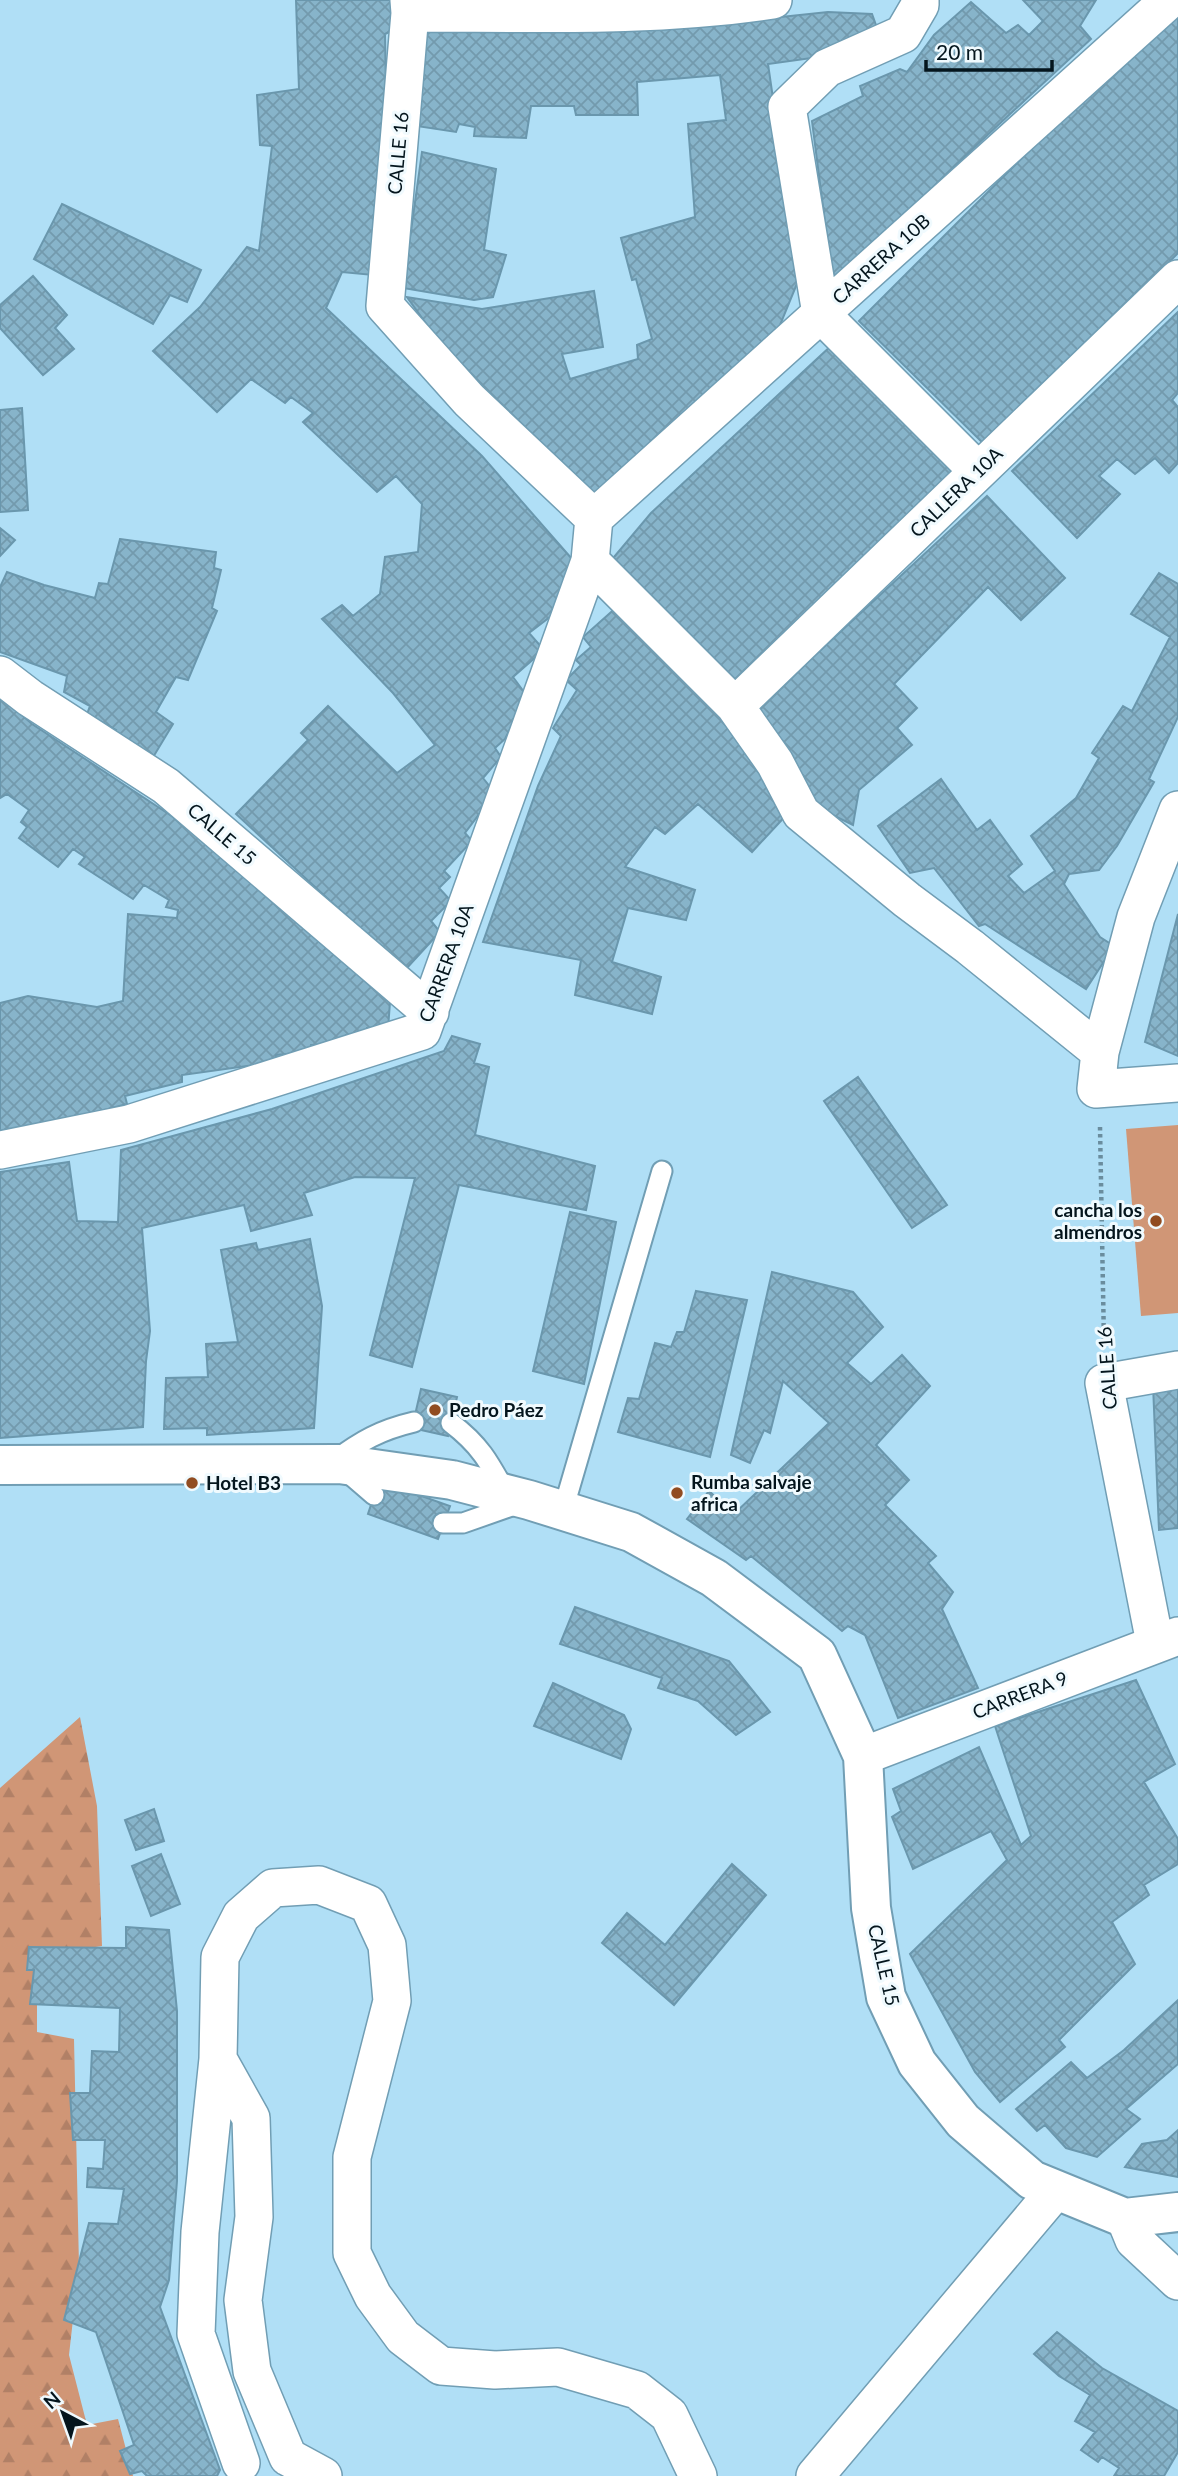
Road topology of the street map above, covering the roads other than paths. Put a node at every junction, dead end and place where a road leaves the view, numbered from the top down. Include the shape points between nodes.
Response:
1 (773, 0) edge
2 (920, 0) edge
3 (1169, 0) edge
4 (410, 6) edge
5 (615, 7) edge
6 (1178, 279) edge
7 (821, 314) junction
8 (978, 471) junction
9 (594, 518) junction
10 (590, 561) junction
11 (0, 675) edge
12 (735, 706) junction
13 (1178, 810) edge
14 (430, 1012) junction
15 (1100, 1052) junction
16 (1178, 1083) edge
17 (0, 1150) edge
18 (662, 1171) dead end
19 (1178, 1370) edge
20 (414, 1422) dead end
21 (451, 1423) dead end
22 (334, 1465) junction
23 (2, 1471) edge
24 (374, 1495) dead end
25 (533, 1501) junction
26 (443, 1523) dead end
27 (1167, 1639) edge
28 (863, 1756) junction
29 (218, 2059) junction
30 (1056, 2190) junction
31 (1178, 2212) edge
32 (1125, 2218) junction
33 (1178, 2281) edge
34 (288, 2457) junction
35 (237, 2470) edge
36 (323, 2476) edge
37 (698, 2476) edge
38 (816, 2476) edge

1 - 5 street via 729,6
2 - 7 street via 903,34 827,68 787,107
3 - 7 street, CARRERA 10B
4 - 5 street
4 - 9 street, CALLE 16 via 385,306 470,400
6 - 8 street, CALLERA 10A
7 - 8 street
7 - 9 street, CARRERA 10B
8 - 12 street, CALLERA 10A
9 - 10 street, CARRERA 10A
10 - 12 street
10 - 14 street, CARRERA 10A
11 - 14 street, CALLE 15 via 166,786
12 - 15 street via 775,763 801,813
13 - 15 street via 1136,917
14 - 17 street, CARRERA 10A via 422,1031 382,1044 129,1124
15 - 16 street via 1096,1088
18 - 25 lane
19 - 27 street, CALLE 16 via 1104,1383
20 - 22 lane via 386,1429 355,1446
21 - 25 lane
22 - 23 street
22 - 24 lane
22 - 25 street via 452,1480
25 - 26 lane via 463,1523
25 - 28 street via 631,1532 714,1578 817,1655
27 - 28 street, CARRERA 9
28 - 30 street, CALLE 15 via 872,1909 887,1997 917,2063 963,2121 1032,2180
29 - 34 street via 251,2118 254,2217 243,2301 252,2371
29 - 35 street via 200,2232 196,2334
29 - 37 street via 220,1957 241,1916 273,1888 319,1885 368,1904 387,1945 392,2001 352,2157 352,2253 373,2296 403,2337 441,2366 495,2370 558,2367 637,2389 669,2415
30 - 32 street, CALLE 15
30 - 38 street
31 - 32 street
32 - 33 street via 1134,2240
34 - 35 street
34 - 36 street

